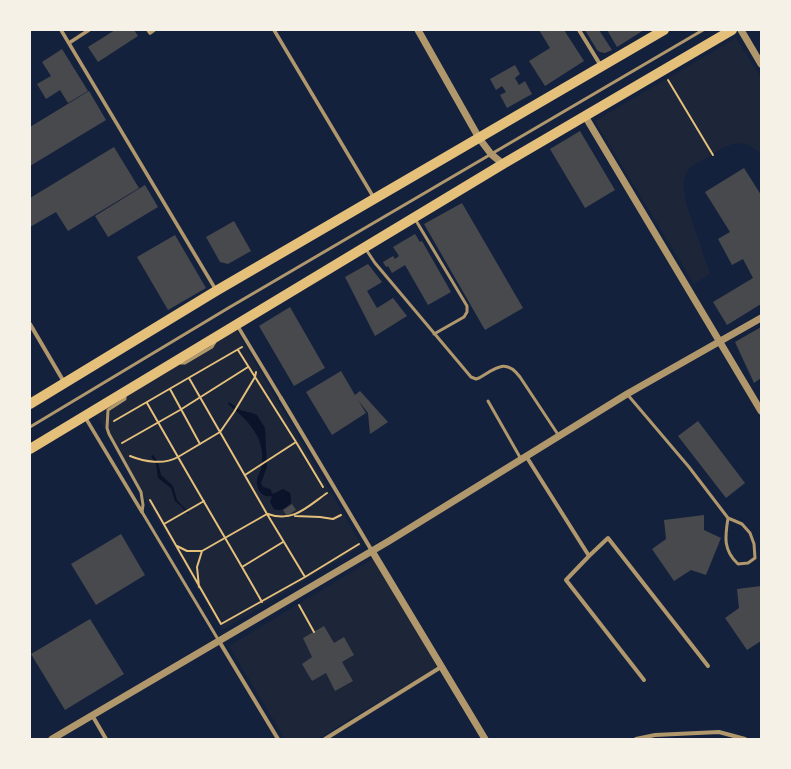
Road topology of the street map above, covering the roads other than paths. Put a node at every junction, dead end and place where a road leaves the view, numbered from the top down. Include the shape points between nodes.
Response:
1 (61, 30) edge
2 (89, 30) edge
3 (154, 30) edge
4 (274, 30) edge
5 (418, 30) edge
6 (579, 30) edge
7 (664, 30) edge
8 (703, 30) edge
9 (732, 30) edge
10 (741, 30) edge
11 (149, 31) edge
12 (69, 43) junction
13 (761, 64) edge
14 (601, 67) junction
15 (585, 116) junction
16 (479, 138) junction
17 (491, 154) junction
18 (503, 164) junction
19 (374, 199) junction
20 (414, 218) junction
21 (365, 248) junction
22 (216, 291) junction
23 (761, 318) edge
24 (30, 324) edge
25 (237, 325) junction
26 (434, 334) junction
27 (719, 342) junction
28 (65, 383) junction
29 (125, 392) junction
30 (627, 394) junction
31 (280, 398) joint
32 (488, 401) dead end
33 (30, 404) edge
34 (761, 411) edge
35 (85, 416) junction
36 (30, 427) edge
37 (559, 436) junction
38 (30, 449) edge
39 (524, 458) junction
40 (142, 512) junction
41 (728, 518) junction
42 (372, 551) junction
43 (589, 556) junction
44 (219, 641) junction
45 (708, 666) dead end
46 (441, 667) junction
47 (644, 680) dead end
48 (92, 716) junction
49 (52, 739) edge
50 (106, 739) edge
51 (278, 739) edge
52 (325, 739) edge
53 (485, 739) edge
54 (636, 739) edge
55 (745, 739) edge

1 - 12 street
2 - 12 street
3 - 11 street
4 - 19 street
5 - 16 street
6 - 14 street
7 - 14 main road
8 - 17 lane
9 - 15 main road
10 - 13 street
12 - 22 street
14 - 16 main road
15 - 18 main road
15 - 27 street
16 - 17 street
16 - 19 main road
17 - 18 street
17 - 36 lane
18 - 20 main road
19 - 22 main road
20 - 21 main road
20 - 26 lane via 467,306 464,317
21 - 25 main road
21 - 26 lane
22 - 28 main road
23 - 27 street
24 - 28 street
25 - 29 main road
25 - 31 street
26 - 37 lane via 471,377 476,379 506,366 515,371
27 - 30 street
27 - 34 street
28 - 33 main road
29 - 35 main road
29 - 40 lane via 125,399 108,410 107,425 109,434 141,492
30 - 37 street
30 - 41 lane
31 - 42 street
32 - 39 lane
35 - 38 main road
35 - 40 street
37 - 39 street
39 - 42 street
39 - 43 street
40 - 44 lane
41 - 41 lane via 727,548 731,558 738,564 748,563 754,558 754,544 750,533 742,524
42 - 44 street
42 - 46 street
43 - 45 street via 608,538
43 - 47 street via 566,580
44 - 48 street
44 - 51 street
46 - 52 street
46 - 53 street
48 - 49 street
48 - 50 street
54 - 55 street via 654,735 719,732

